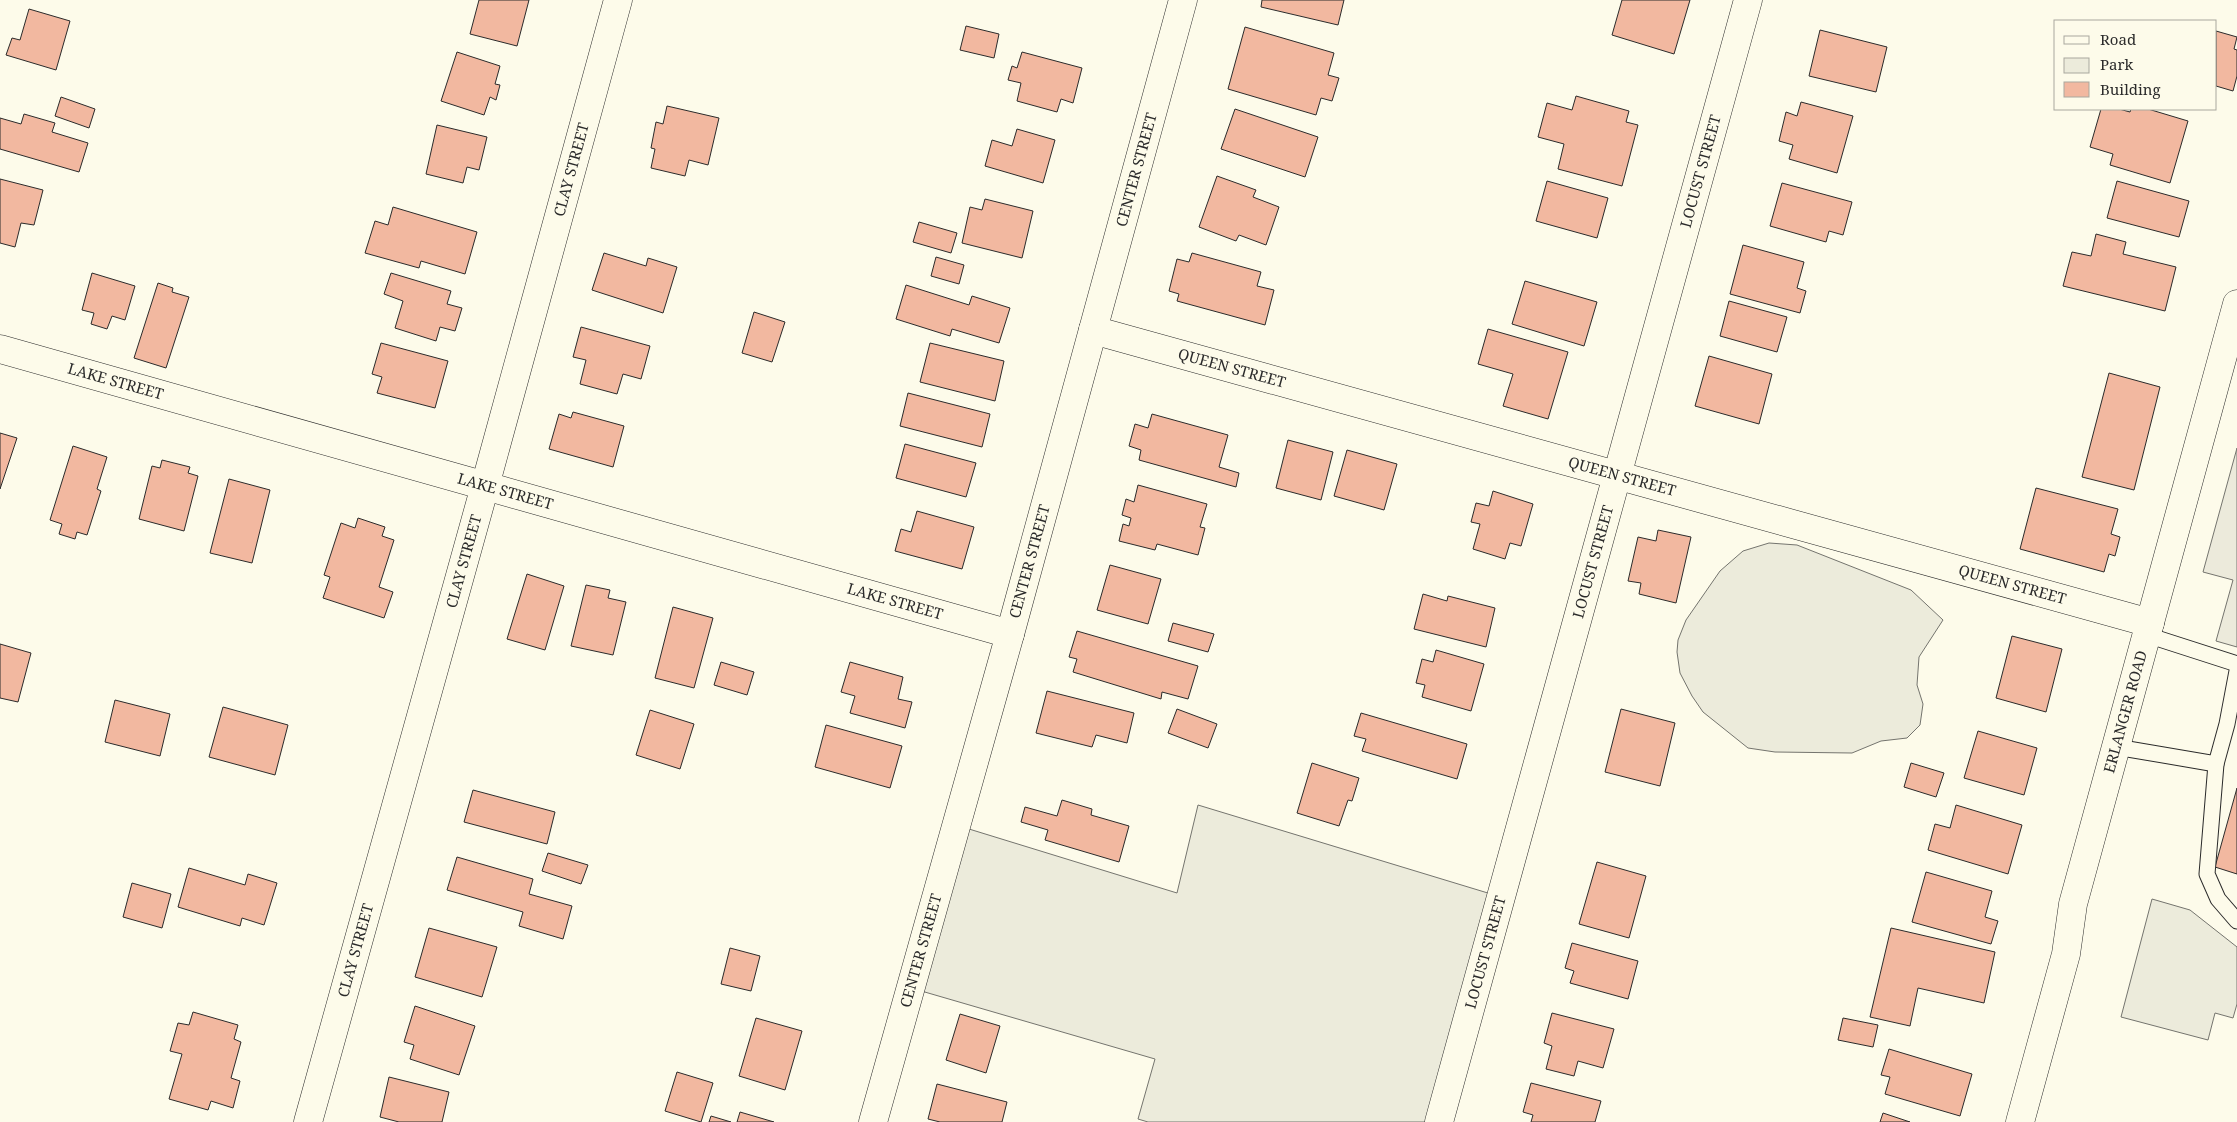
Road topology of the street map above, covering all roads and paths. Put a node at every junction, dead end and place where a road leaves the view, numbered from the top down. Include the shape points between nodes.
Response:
1 (618, 0) edge
2 (1183, 0) edge
3 (1748, 0) edge
4 (2236, 311) edge
5 (1093, 330) junction
6 (0, 349) edge
7 (1618, 476) junction
8 (485, 486) junction
9 (2148, 629) junction
10 (1010, 634) junction
11 (2237, 664) edge
12 (2237, 671) edge
13 (2116, 747) junction
14 (2216, 764) junction
15 (2237, 922) edge
16 (308, 1122) edge
17 (873, 1122) edge
18 (1439, 1122) edge
19 (2020, 1122) edge

1 - 8 street, CLAY STREET
2 - 5 street, CENTER STREET
3 - 7 street, LOCUST STREET
4 - 9 street, ERLANGER ROAD
5 - 7 street, QUEEN STREET
5 - 10 street, CENTER STREET
6 - 8 street, LAKE STREET
7 - 9 street, QUEEN STREET
7 - 18 street, LOCUST STREET
8 - 10 street, LAKE STREET
8 - 16 street, CLAY STREET
9 - 11 lane
9 - 13 street, ERLANGER ROAD
10 - 17 street, CENTER STREET
12 - 14 lane
13 - 14 lane
13 - 19 street, ERLANGER ROAD via 2073,904 2066,954
14 - 15 lane via 2207,874 2218,899

